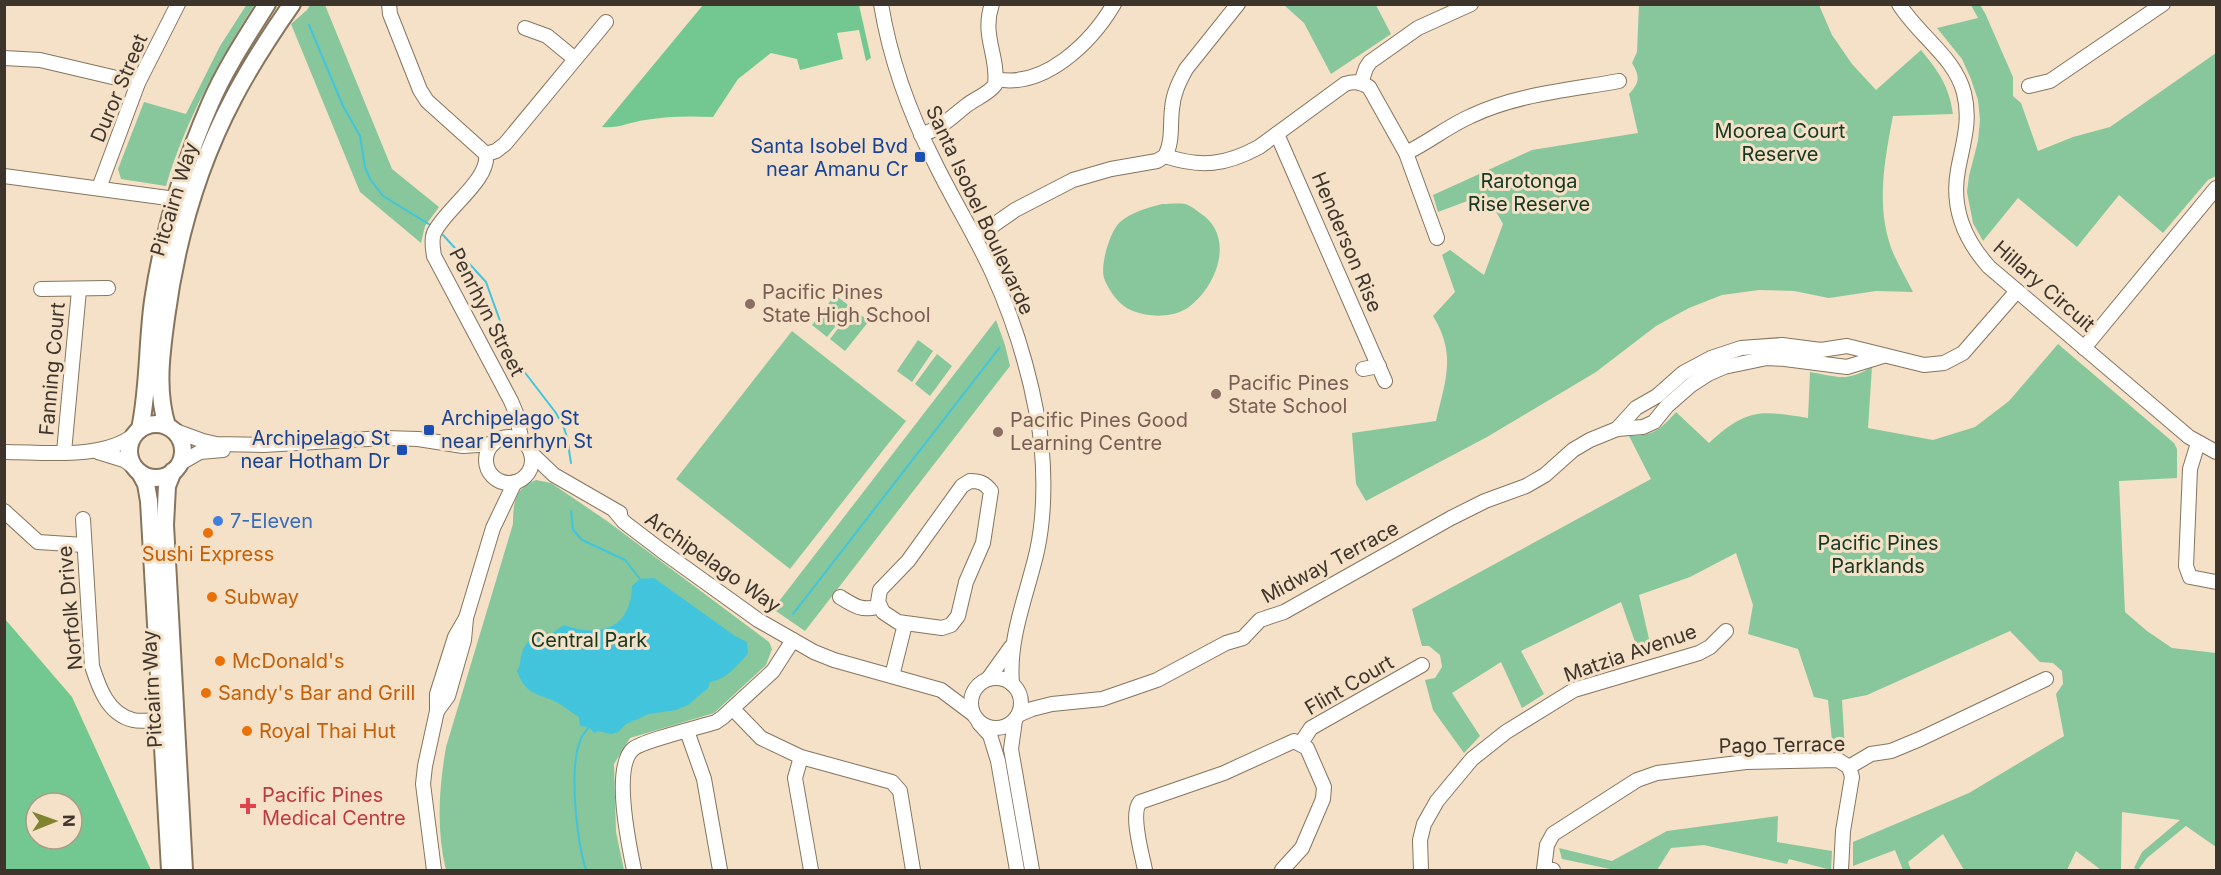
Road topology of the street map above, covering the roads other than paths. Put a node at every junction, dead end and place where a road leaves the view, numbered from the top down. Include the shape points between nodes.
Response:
1 (178, 4) edge
2 (267, 4) edge
3 (292, 4) edge
4 (389, 4) edge
5 (881, 4) edge
6 (992, 4) edge
7 (1114, 4) edge
8 (1238, 4) edge
9 (1472, 4) edge
10 (1899, 4) edge
11 (2163, 4) edge
12 (606, 22) dead end
13 (525, 28) dead end
14 (4, 58) edge
15 (575, 59) junction
16 (996, 79) junction
17 (1619, 81) dead end
18 (138, 83) junction
19 (1361, 83) junction
20 (2029, 86) dead end
21 (1277, 134) junction
22 (921, 135) junction
23 (1406, 153) junction
24 (486, 154) junction
25 (1166, 156) junction
26 (4, 177) edge
27 (99, 188) junction
28 (2217, 188) edge
29 (184, 200) junction
30 (975, 238) junction
31 (1437, 238) dead end
32 (108, 288) dead end
33 (41, 289) dead end
34 (79, 290) junction
35 (2017, 291) junction
36 (1842, 346) junction
37 (2084, 348) junction
38 (1883, 356) junction
39 (1379, 366) junction
40 (1843, 367) junction
41 (1363, 369) dead end
42 (1385, 381) dead end
43 (511, 401) junction
44 (1642, 404) junction
45 (1654, 422) junction
46 (170, 428) junction
47 (1617, 429) junction
48 (137, 432) junction
49 (522, 441) junction
50 (496, 442) junction
51 (2198, 443) junction
52 (263, 445) junction
53 (463, 446) junction
54 (4, 452) edge
55 (64, 452) junction
56 (98, 452) junction
57 (2217, 452) edge
58 (531, 453) junction
59 (487, 465) junction
60 (176, 468) junction
61 (137, 470) junction
62 (527, 474) junction
63 (554, 475) junction
64 (494, 477) junction
65 (515, 482) junction
66 (4, 511) edge
67 (83, 519) dead end
68 (494, 528) junction
69 (84, 545) junction
70 (2217, 582) edge
71 (840, 597) dead end
72 (880, 606) junction
73 (901, 623) junction
74 (1726, 631) dead end
75 (794, 640) junction
76 (1012, 645) junction
77 (1422, 665) dead end
78 (888, 675) junction
79 (2046, 679) dead end
80 (984, 681) junction
81 (1015, 687) junction
82 (941, 690) junction
83 (1052, 704) junction
84 (732, 709) junction
85 (1016, 717) junction
86 (975, 718) junction
87 (161, 720) junction
88 (687, 731) junction
89 (1300, 743) junction
90 (801, 757) junction
91 (1849, 767) junction
92 (1549, 869) edge
93 (170, 870) edge
94 (184, 870) edge
95 (434, 870) edge
96 (634, 870) edge
97 (720, 870) edge
98 (812, 870) edge
99 (913, 870) edge
100 (1017, 870) edge
101 (1032, 870) edge
102 (1145, 870) edge
103 (1282, 870) edge
104 (1420, 870) edge
105 (1841, 870) edge

1 - 18 street, Duror Street
2 - 29 main road, Pitcairn Way via 210,103
3 - 29 main road, Pitcairn Way via 234,96
4 - 24 street via 427,101
5 - 22 street, Santa Isobel Boulevarde via 893,55
6 - 16 street via 987,33
7 - 16 street via 1082,47 1055,67 1017,81
8 - 25 street via 1180,80 1174,94
9 - 19 street via 1418,28 1370,63
10 - 35 street, Hillary Circuit via 1946,59 1963,91 1967,126 1956,190 1963,230 1979,256
11 - 20 street via 2050,81
12 - 15 street
13 - 15 street via 547,36
14 - 18 street via 40,60
15 - 24 street via 505,144
16 - 22 street via 989,92 942,127
17 - 23 street via 1500,104 1470,116
18 - 27 street, Duror Street
19 - 21 street via 1346,84
19 - 23 street via 1369,87
21 - 25 street via 1227,161 1186,163
21 - 39 street, Henderson Rise
22 - 30 street, Santa Isobel Boulevarde
23 - 31 street
24 - 43 street, Penrhyn Street via 484,169 438,227 432,244 434,256
25 - 30 street via 1072,180 1015,210
26 - 27 street
27 - 29 street
28 - 37 street
29 - 46 main road, Pitcairn Way via 164,331 160,401
29 - 48 main road, Pitcairn Way via 153,299 145,407
30 - 76 street, Santa Isobel Boulevarde via 1019,342 1041,438 1043,493 1038,548
32 - 34 street, Fanning Court
33 - 34 street, Fanning Court
34 - 55 street, Fanning Court
35 - 37 street, Hillary Circuit
35 - 38 street, Midway Terrace via 1954,359 1924,364
36 - 38 street, Midway Terrace
36 - 40 street
36 - 44 street, Midway Terrace via 1821,350 1782,345 1741,348 1696,365
37 - 51 street, Hillary Circuit
38 - 40 street, Midway Terrace
39 - 41 street
39 - 42 street, Henderson Rise
40 - 45 street, Midway Terrace via 1785,359 1743,361 1691,385
43 - 49 street, Penrhyn Street
43 - 50 street, Penrhyn Street via 510,424
44 - 45 street
44 - 47 street, Midway Terrace
45 - 47 street, Midway Terrace
46 - 48 main road via 153,424
46 - 52 street via 216,444
46 - 60 main road via 183,450
47 - 83 street, Midway Terrace via 1582,445 1526,486 1451,518 1284,612 1260,620 1243,638 1157,680 1102,699
48 - 56 street via 123,444
48 - 61 main road via 129,451
49 - 50 street via 515,438
49 - 58 street
50 - 53 street
50 - 59 street
51 - 57 street, Hillary Circuit
51 - 70 street via 2190,469 2186,566 2190,577
52 - 53 street via 385,438
52 - 60 street via 205,451
53 - 59 street
54 - 55 street
55 - 56 street
56 - 61 street via 124,460
58 - 62 street
58 - 63 street, Archipelago Way
59 - 64 street
60 - 61 main road via 157,478
60 - 94 main road, Pitcairn Way via 167,486 165,525
61 - 87 main road, Pitcairn Way via 146,484 149,501
62 - 63 street, Archipelago Way
62 - 65 street
63 - 75 street, Archipelago Way via 667,544
64 - 65 street
64 - 68 street
65 - 68 street
66 - 69 street via 38,542
67 - 69 street, Norfolk Drive
68 - 95 street via 466,618 448,696 437,711 423,784
69 - 87 street, Norfolk Drive via 92,666 99,688 117,714 134,721
71 - 72 street via 864,609
72 - 73 street
72 - 73 street via 880,590 908,561 962,486 970,481 986,485 991,491 983,543 966,582 958,616 942,628
73 - 78 street
74 - 104 street, Matzia Avenue via 1699,653 1574,690 1506,732 1472,759 1437,801 1420,840
75 - 78 street, Archipelago Way via 834,660
75 - 84 street via 772,671
76 - 80 street, Santa Isobel Boulevarde
76 - 81 street, Santa Isobel Boulevarde
77 - 89 street, Flint Court via 1311,728
78 - 82 street, Archipelago Way
79 - 91 street, Pago Terrace via 1920,739 1871,754
80 - 81 street via 996,678
80 - 82 street, Archipelago Way
80 - 86 street via 971,697
81 - 83 street, Midway Terrace
81 - 85 street via 1021,707
82 - 86 street, Archipelago Way
83 - 85 street, Midway Terrace
84 - 88 street via 716,722
84 - 90 street via 761,738
85 - 86 street via 1001,728 992,728
85 - 101 street via 1011,749
86 - 100 street via 990,735 998,761
87 - 93 main road, Pitcairn Way
88 - 96 street via 639,745 624,763 627,835
88 - 97 street via 704,779
89 - 102 street via 1287,743 1224,773 1140,802 1136,817
89 - 103 street via 1307,748 1322,780 1323,799 1302,848
90 - 98 street via 795,778
90 - 99 street via 892,782 900,791
91 - 92 street, Pago Terrace via 1838,760 1746,762 1657,773 1637,780 1553,834 1547,844
91 - 105 street via 1852,777

